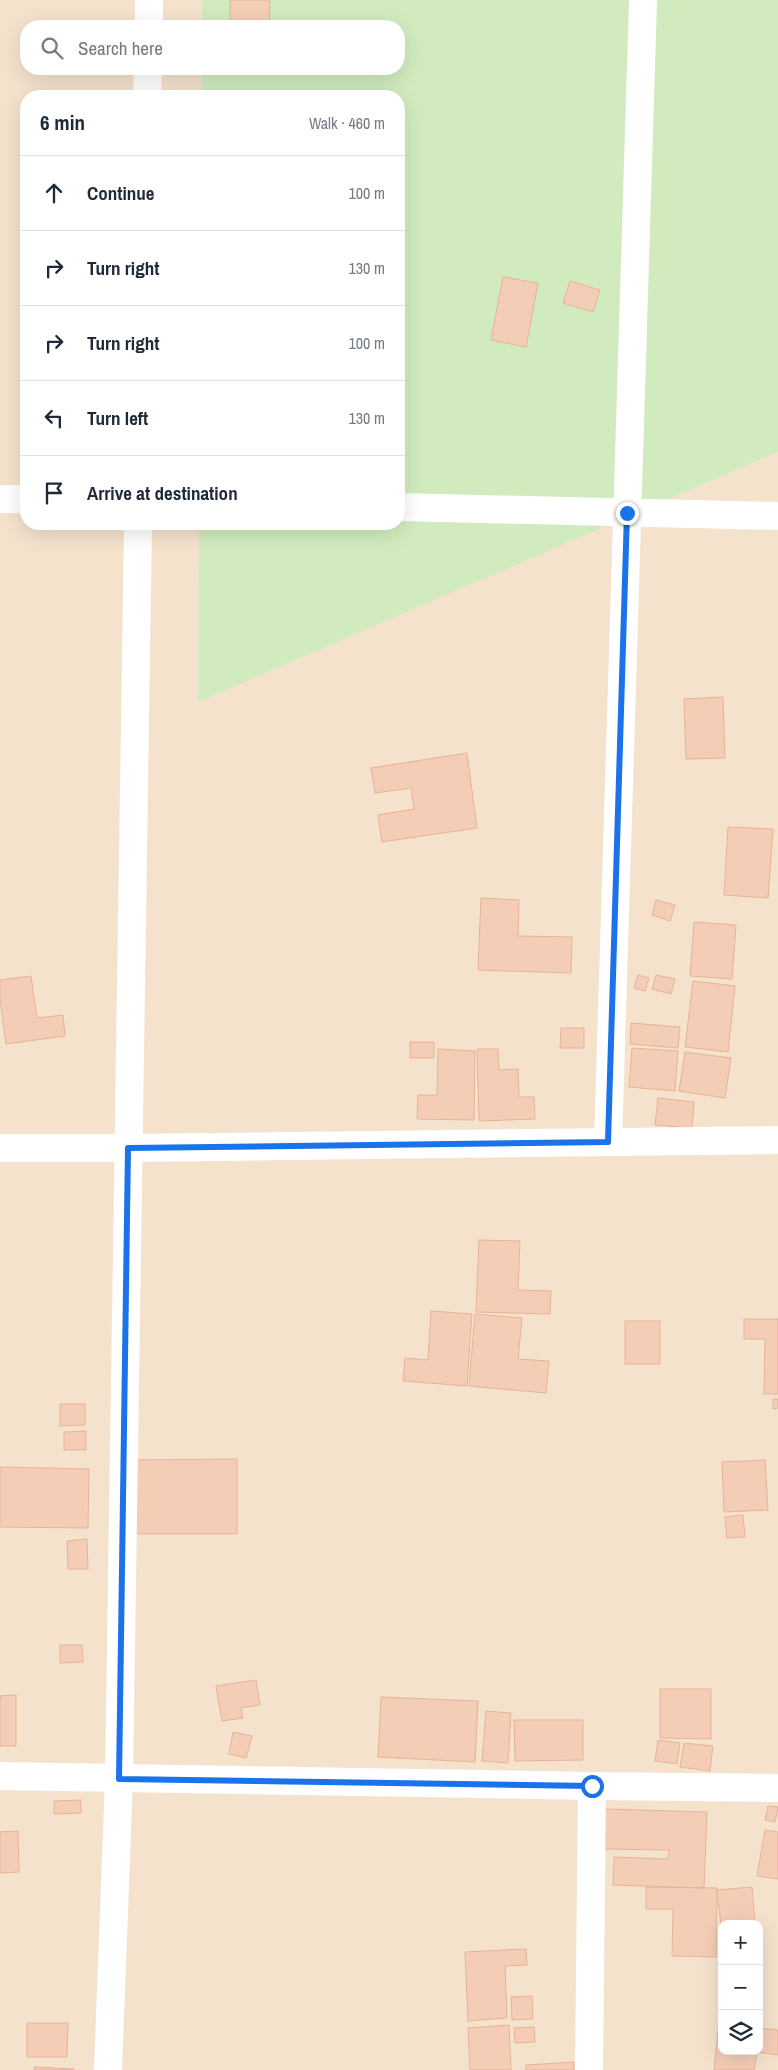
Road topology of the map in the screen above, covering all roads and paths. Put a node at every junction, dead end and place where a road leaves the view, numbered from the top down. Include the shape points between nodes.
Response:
1 (149, 0) edge
2 (643, 0) edge
3 (149, 20) edge
4 (148, 75) edge
5 (147, 90) edge
6 (0, 498) edge
7 (20, 499) edge
8 (405, 507) edge
9 (627, 513) junction
10 (778, 516) edge
11 (138, 530) edge
12 (778, 1140) edge
13 (608, 1142) junction
14 (0, 1148) edge
15 (128, 1148) junction
16 (0, 1776) edge
17 (119, 1779) junction
18 (592, 1786) junction
19 (778, 1788) edge
20 (108, 2070) edge
21 (589, 2070) edge

1 - 3 street
2 - 9 street
4 - 5 street
6 - 7 street
8 - 9 street
9 - 10 street
9 - 13 street
11 - 15 street
12 - 13 street
13 - 15 street
14 - 15 street
15 - 17 street
16 - 17 street
17 - 18 street
17 - 20 street
18 - 19 street
18 - 21 street

